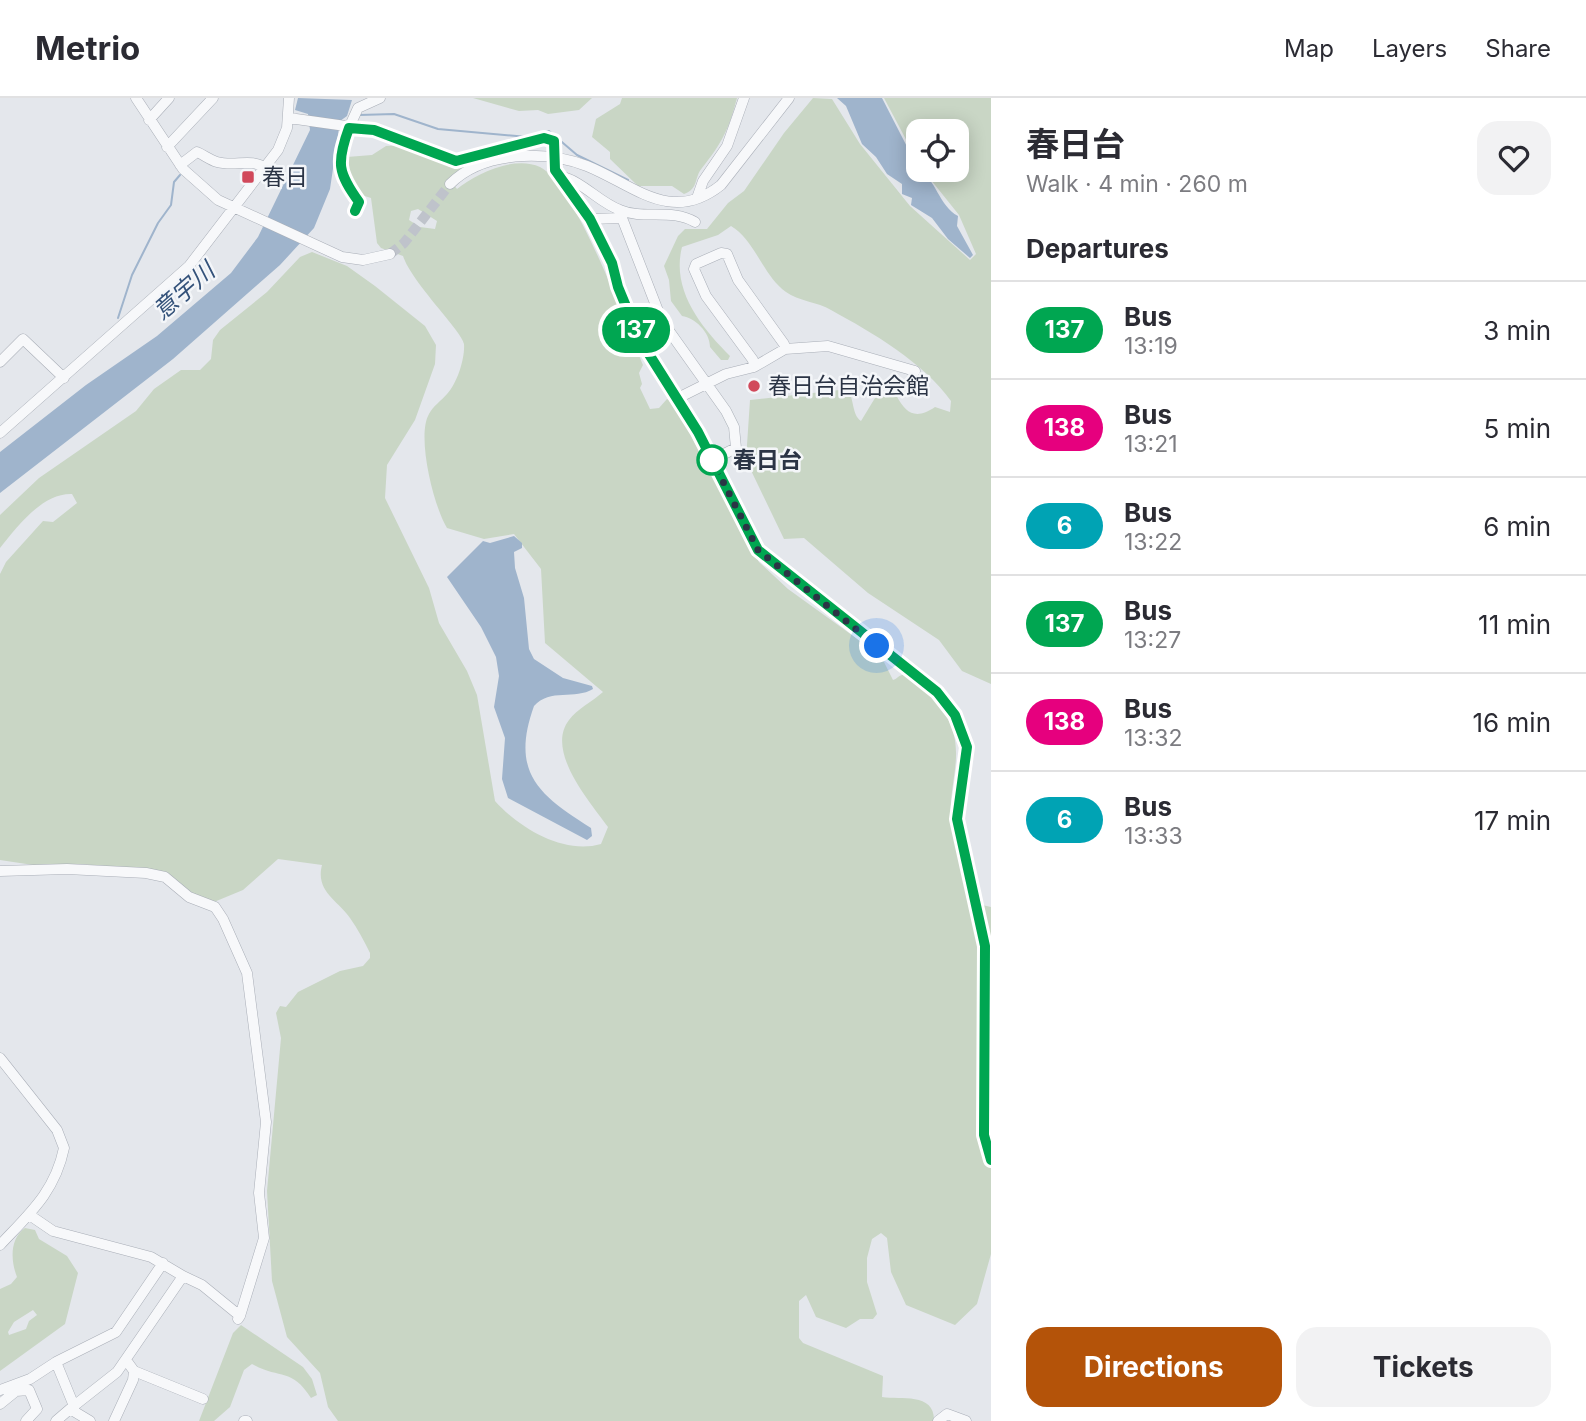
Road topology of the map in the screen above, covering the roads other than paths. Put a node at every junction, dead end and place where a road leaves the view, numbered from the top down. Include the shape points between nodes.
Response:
1 (136, 98) edge
2 (169, 98) edge
3 (213, 98) edge
4 (289, 98) edge
5 (380, 98) edge
6 (744, 98) edge
7 (789, 98) edge
8 (291, 119) junction
9 (149, 120) junction
10 (347, 127) junction
11 (167, 147) junction
12 (555, 159) junction
13 (180, 165) junction
14 (266, 168) junction
15 (559, 176) junction
16 (450, 184) tunnel mouth
17 (697, 198) junction
18 (233, 209) junction
19 (355, 211) dead end
20 (621, 214) junction
21 (590, 219) junction
22 (695, 222) dead end
23 (390, 254) tunnel mouth
24 (785, 349) junction
25 (0, 362) edge
26 (754, 367) junction
27 (915, 371) dead end
28 (64, 378) junction
29 (708, 383) junction
30 (678, 398) junction
31 (0, 433) edge
32 (712, 460) junction
33 (0, 872) edge
34 (0, 1058) edge
35 (991, 1160) edge
36 (31, 1216) junction
37 (0, 1245) edge
38 (163, 1263) junction
39 (183, 1276) junction
40 (126, 1360) junction
41 (55, 1362) junction
42 (134, 1371) junction
43 (0, 1390) edge
44 (203, 1399) dead end
45 (0, 1404) edge
46 (72, 1408) junction
47 (26, 1421) edge
48 (56, 1421) edge
49 (90, 1421) edge
50 (114, 1421) edge
51 (938, 1421) edge
52 (966, 1421) edge

1 - 9 street
2 - 9 street
3 - 11 street
4 - 8 street
5 - 10 street via 362,104
6 - 17 street via 727,146
7 - 17 street via 726,179
8 - 10 street
8 - 14 street
9 - 11 street
10 - 12 street via 374,130 456,161 550,138 556,145
10 - 19 street via 340,167 344,183 359,202
11 - 13 street
12 - 15 street
12 - 16 street via 492,160
12 - 17 street via 587,166 654,199
13 - 14 street via 197,152 216,162 255,162
13 - 18 street via 198,185
14 - 18 street
15 - 20 street via 570,178
15 - 21 street
18 - 23 street via 358,260
18 - 28 street via 180,276
20 - 21 street
20 - 22 street via 672,213
20 - 29 street via 662,321
21 - 30 street via 612,263 640,340
24 - 26 street
24 - 26 street via 738,280 727,254 696,264 706,296
24 - 27 street via 828,346
25 - 28 street via 23,339
26 - 29 street
28 - 31 street
29 - 30 street
29 - 32 street via 734,427 736,445 733,452
30 - 32 street
32 - 35 street via 758,550 937,692 962,728 967,747 958,832 985,946 984,1135
33 - 39 street via 67,869 155,875 215,907 223,919 247,973 266,1122 259,1193 264,1238 239,1318 202,1285
34 - 36 street via 57,1130 64,1148 55,1178
36 - 37 street
36 - 38 street via 53,1231 128,1249
38 - 39 street
38 - 41 street via 119,1328
39 - 40 street
40 - 42 street
40 - 46 street via 109,1381
41 - 43 street via 30,1379
41 - 46 street
42 - 44 street
42 - 50 street
45 - 47 street via 16,1391 29,1390 37,1409
46 - 48 street
46 - 49 street
51 - 52 street via 947,1414

